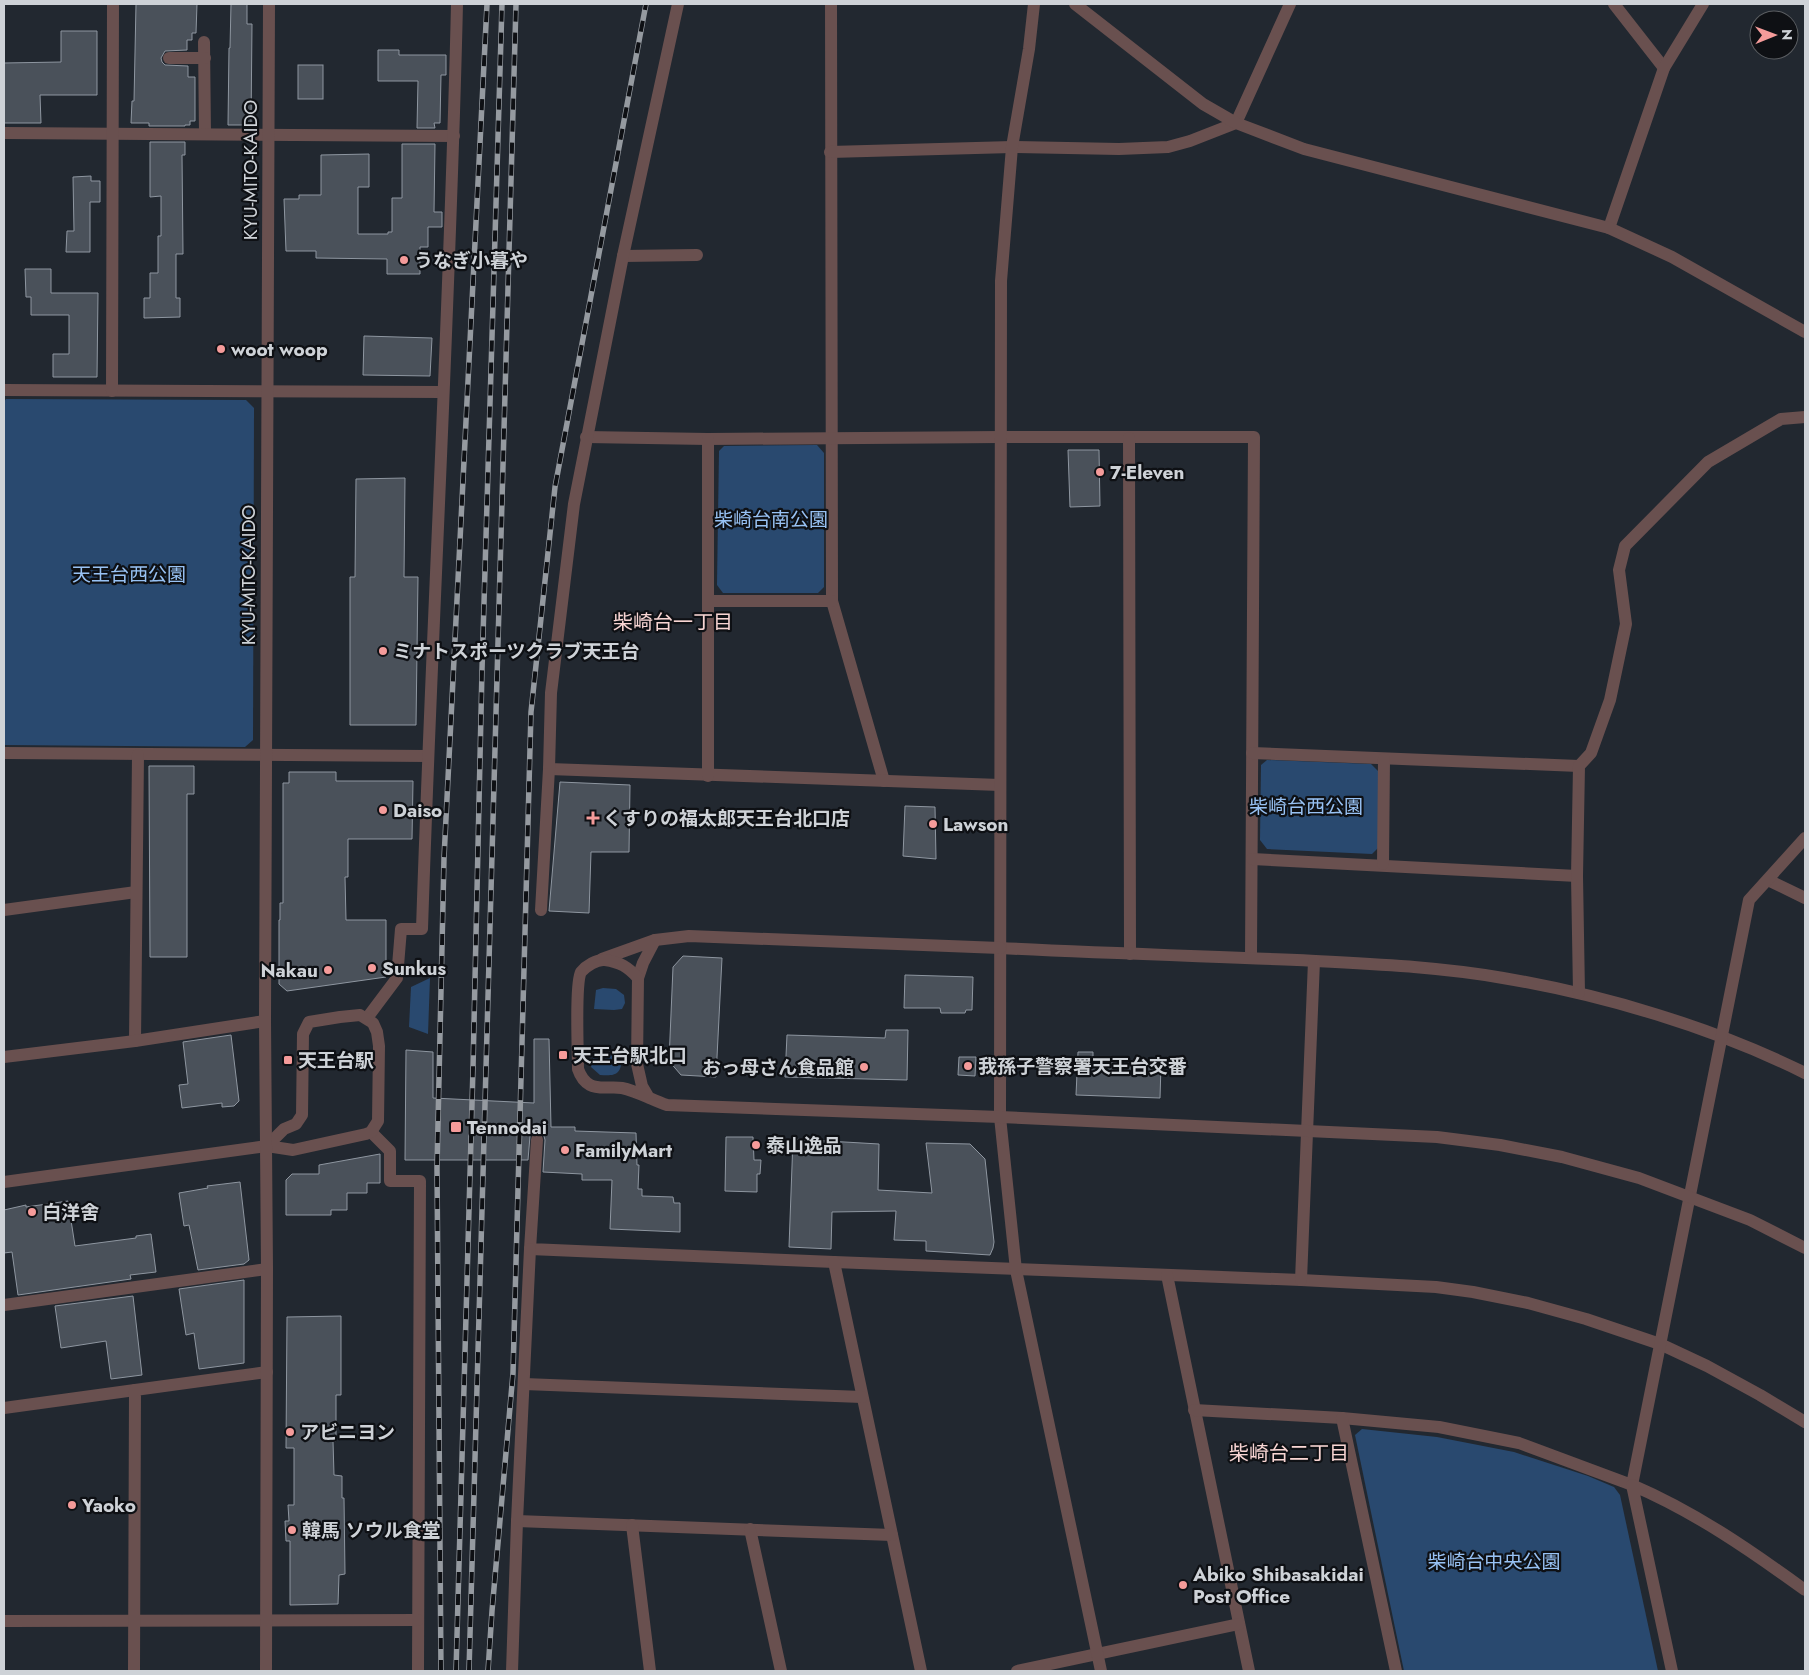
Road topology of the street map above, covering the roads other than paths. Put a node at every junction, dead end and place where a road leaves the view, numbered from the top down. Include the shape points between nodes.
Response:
1 (113, 4) edge
2 (269, 4) edge
3 (457, 4) edge
4 (678, 4) edge
5 (832, 4) edge
6 (1034, 4) edge
7 (1075, 4) edge
8 (1290, 4) edge
9 (1614, 4) edge
10 (1703, 4) edge
11 (204, 42) dead end
12 (169, 58) dead end
13 (205, 58) junction
14 (1664, 68) junction
15 (1236, 123) junction
16 (4, 133) edge
17 (113, 133) junction
18 (205, 134) junction
19 (268, 134) junction
20 (454, 136) junction
21 (1012, 147) junction
22 (830, 152) junction
23 (1609, 228) junction
24 (697, 254) dead end
25 (623, 256) junction
26 (1805, 332) edge
27 (4, 390) edge
28 (112, 391) junction
29 (268, 391) junction
30 (443, 392) junction
31 (1805, 417) edge
32 (1001, 437) junction
33 (586, 438) junction
34 (1129, 438) junction
35 (708, 439) junction
36 (831, 439) junction
37 (708, 601) junction
38 (832, 601) junction
39 (4, 753) edge
40 (1252, 753) junction
41 (266, 754) junction
42 (138, 755) junction
43 (428, 756) junction
44 (1384, 759) junction
45 (1579, 766) junction
46 (549, 769) junction
47 (708, 776) junction
48 (884, 781) junction
49 (1000, 785) junction
50 (1805, 838) edge
51 (1252, 859) junction
52 (1383, 864) junction
53 (1577, 876) junction
54 (1768, 880) junction
55 (136, 892) junction
56 (1805, 898) edge
57 (4, 910) edge
58 (541, 910) dead end
59 (656, 940) junction
60 (1000, 948) junction
61 (1130, 954) junction
62 (1252, 958) junction
63 (602, 959) junction
64 (1314, 961) junction
65 (638, 978) junction
66 (1579, 993) junction
67 (366, 1018) junction
68 (265, 1021) junction
69 (1721, 1038) junction
70 (135, 1041) junction
71 (4, 1058) edge
72 (637, 1064) junction
73 (1805, 1073) edge
74 (622, 1088) junction
75 (649, 1098) junction
76 (1000, 1117) junction
77 (1307, 1130) junction
78 (371, 1132) junction
79 (537, 1140) dead end
80 (267, 1146) junction
81 (4, 1182) edge
82 (1689, 1196) junction
83 (1805, 1248) edge
84 (530, 1249) junction
85 (834, 1262) junction
86 (267, 1269) junction
87 (1016, 1270) junction
88 (1167, 1275) junction
89 (1301, 1280) junction
90 (4, 1305) edge
91 (1660, 1344) junction
92 (267, 1372) junction
93 (524, 1384) junction
94 (135, 1390) junction
95 (862, 1397) junction
96 (4, 1408) edge
97 (1194, 1410) junction
98 (1342, 1418) junction
99 (1805, 1422) edge
100 (1632, 1485) junction
101 (517, 1521) junction
102 (632, 1525) junction
103 (750, 1529) junction
104 (892, 1535) junction
105 (1805, 1590) edge
106 (418, 1620) junction
107 (4, 1621) edge
108 (134, 1622) junction
109 (266, 1622) junction
110 (1239, 1624) junction
111 (1098, 1654) junction
112 (134, 1671) edge
113 (266, 1671) edge
114 (418, 1671) edge
115 (512, 1671) edge
116 (650, 1671) edge
117 (781, 1671) edge
118 (921, 1671) edge
119 (1017, 1671) edge
120 (1101, 1671) edge
121 (1249, 1671) edge
122 (1396, 1671) edge
123 (1672, 1671) edge

1 - 17 street
2 - 19 street, KYU-MITO-KAIDO
3 - 20 street
4 - 25 street
5 - 22 street
6 - 21 street
7 - 15 street via 1203,104
8 - 15 street
9 - 14 street
10 - 14 street
11 - 13 street
12 - 13 street
13 - 18 street
14 - 23 street
15 - 21 street via 1168,147
15 - 23 street via 1304,149
16 - 17 street
17 - 18 street
17 - 28 street
18 - 19 street
19 - 20 street
19 - 29 street, KYU-MITO-KAIDO
20 - 30 street
21 - 22 street
21 - 32 street via 1001,281
22 - 36 street
23 - 26 street via 1672,257
24 - 25 street
25 - 33 street
27 - 28 street
28 - 29 street
29 - 30 street
29 - 41 street, KYU-MITO-KAIDO
30 - 43 street
31 - 45 street via 1781,418 1708,462 1625,546 1619,570 1626,624 1610,700 1591,753
32 - 34 street
32 - 36 street
32 - 49 street
33 - 35 street
33 - 46 street via 574,504 551,693
34 - 40 street via 1254,437
34 - 61 street
35 - 36 street
35 - 37 street
36 - 38 street
37 - 38 street
37 - 47 street
38 - 48 street
39 - 42 street
40 - 44 street
40 - 51 street
41 - 42 street
41 - 43 street
41 - 68 street, KYU-MITO-KAIDO
42 - 55 street
43 - 67 street via 422,929 401,929 397,978
44 - 45 street
44 - 52 street
45 - 53 street
46 - 47 street
46 - 58 street
47 - 48 street
48 - 49 street
49 - 60 street
50 - 54 street
51 - 52 street
51 - 62 street
52 - 53 street
53 - 66 street
54 - 56 street
54 - 69 street via 1749,900
55 - 57 street
55 - 70 street
59 - 60 street via 688,936
59 - 63 street
59 - 65 street
60 - 61 street
60 - 76 street
61 - 62 street
62 - 64 street
63 - 65 street via 629,968
63 - 74 street via 589,965 579,979 578,1069 590,1085
64 - 66 street via 1408,966 1502,978
64 - 77 street
65 - 72 street
66 - 69 street via 1679,1022
67 - 78 street via 373,1023 380,1046 378,1121
67 - 80 street via 360,1015 315,1020 305,1027 302,1034 302,1115 296,1124 284,1129
68 - 70 street
68 - 80 street, KYU-MITO-KAIDO
69 - 73 street
69 - 82 street
70 - 71 street
72 - 74 street via 629,1083
72 - 75 street via 642,1086
74 - 75 street
75 - 76 street via 666,1105
76 - 77 street
76 - 87 street
77 - 82 street via 1437,1137 1500,1145 1562,1157 1639,1178
77 - 89 street
78 - 80 street via 293,1150
78 - 106 street via 390,1151 390,1181 420,1181
79 - 84 street
80 - 81 street
80 - 86 street, KYU-MITO-KAIDO
82 - 83 street via 1750,1220
82 - 91 street
84 - 85 street
84 - 93 street
85 - 87 street
85 - 95 street
86 - 90 street
86 - 92 street, KYU-MITO-KAIDO
87 - 88 street
87 - 111 street
88 - 89 street
88 - 97 street
89 - 91 street via 1473,1292 1586,1319
91 - 99 street via 1716,1371
91 - 100 street
92 - 94 street
92 - 109 street, KYU-MITO-KAIDO
93 - 95 street
93 - 101 street
94 - 96 street
94 - 108 street
95 - 104 street
97 - 98 street
97 - 110 street
98 - 100 street via 1486,1435 1519,1443
98 - 122 street
100 - 105 street via 1719,1530
100 - 123 street
101 - 102 street
101 - 115 street
102 - 103 street
102 - 116 street
103 - 104 street
103 - 117 street
104 - 118 street
106 - 109 street
106 - 114 street
107 - 108 street
108 - 109 street
108 - 112 street
109 - 113 street, KYU-MITO-KAIDO
110 - 111 street
110 - 121 street
111 - 119 street
111 - 120 street

